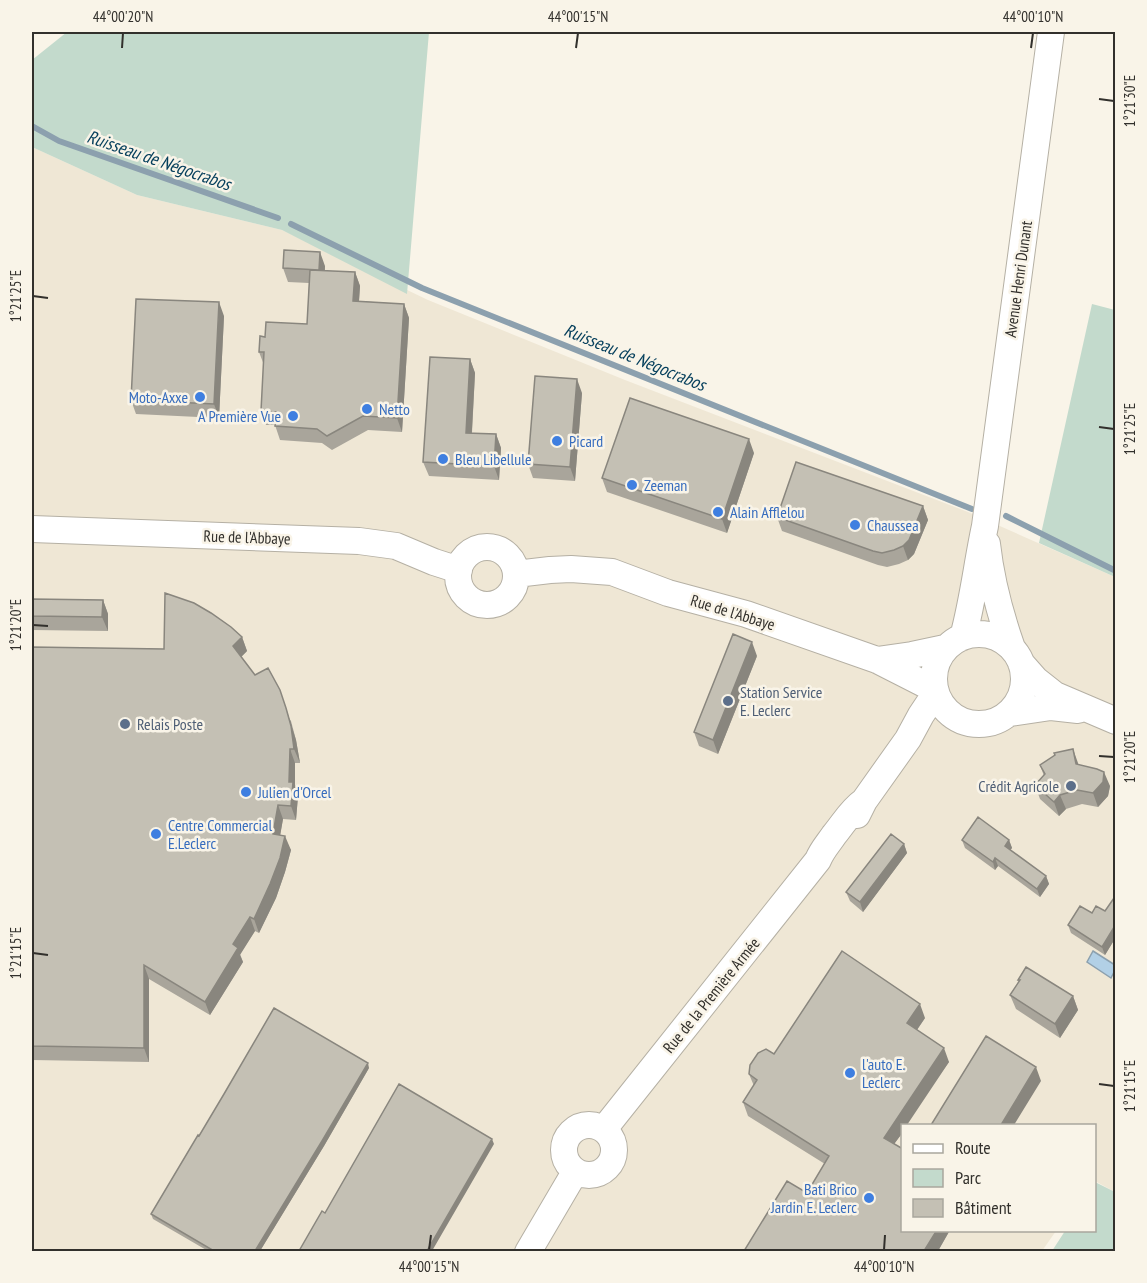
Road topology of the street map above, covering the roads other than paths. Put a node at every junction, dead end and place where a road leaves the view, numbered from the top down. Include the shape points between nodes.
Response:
1 (1051, 32) edge
2 (985, 526) junction
3 (32, 529) edge
4 (459, 570) junction
5 (516, 574) junction
6 (954, 642) junction
7 (1016, 655) junction
8 (877, 660) junction
9 (935, 691) junction
10 (1010, 713) junction
11 (1106, 716) edge
12 (960, 721) junction
13 (890, 766) junction
14 (604, 1129) junction
15 (576, 1172) junction
16 (528, 1251) edge

1 - 2 main road, Avenue Henri Dunant
2 - 6 main road, Avenue Henri Dunant via 969,617
2 - 7 main road, Avenue Henri Dunant via 1002,620
3 - 4 main road, Rue de l'Abbaye via 359,541 396,546
4 - 5 main road via 472,551 488,547 510,557
4 - 5 main road via 463,593 483,605 507,597
5 - 8 main road, Rue de l'Abbaye via 571,569 612,572
6 - 7 main road via 976,634 989,635 1001,640
6 - 8 main road, Rue de l'Abbaye via 912,655
6 - 9 main road via 937,660 933,674
7 - 10 main road via 1024,676 1023,689
7 - 11 main road, Avenue Henri Dunant via 1036,680 1055,695
8 - 9 main road, Rue de l'Abbaye
9 - 12 main road via 949,715
9 - 13 main road, Rue de la Première Armée
10 - 11 main road, Avenue Henri Dunant via 1051,707
10 - 12 main road via 992,724
12 - 13 main road, Rue de la Première Armée via 927,733
13 - 14 main road, Rue de la Première Armée
14 - 15 main road via 615,1150 610,1165 590,1176
14 - 15 main road via 580,1126 567,1136 563,1152 569,1167
15 - 16 main road

